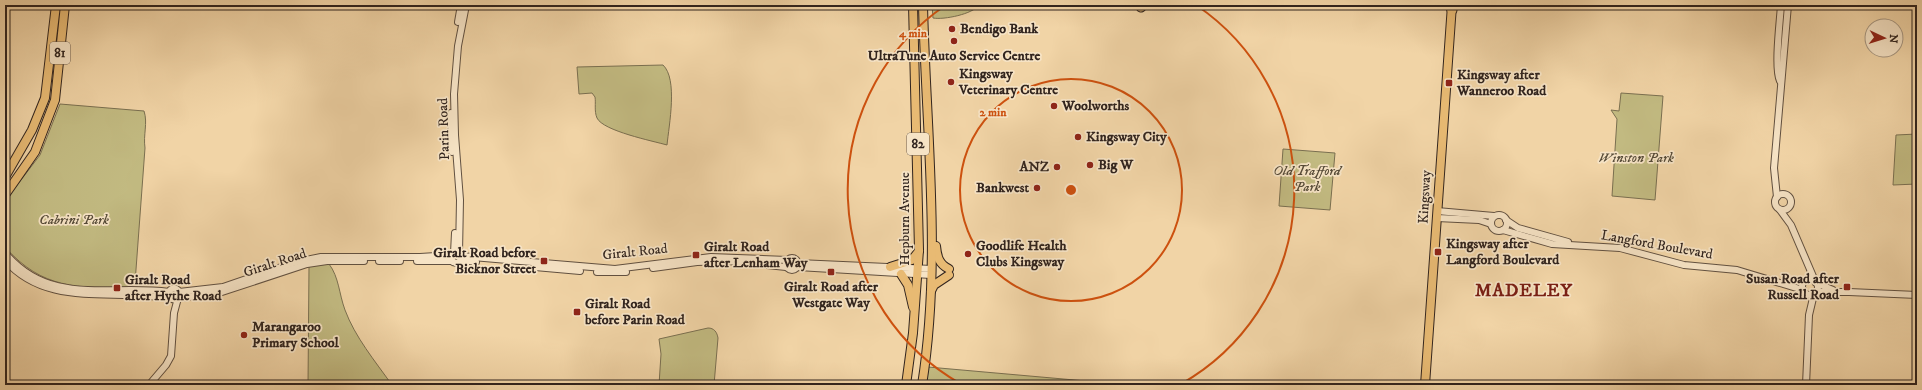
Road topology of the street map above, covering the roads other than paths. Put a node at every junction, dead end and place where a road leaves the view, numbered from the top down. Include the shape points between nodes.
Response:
1 (56, 5) edge
2 (65, 5) edge
3 (461, 5) edge
4 (466, 5) edge
5 (913, 5) edge
6 (923, 5) edge
7 (1782, 5) edge
8 (1788, 5) edge
9 (1452, 6) edge
10 (1780, 81) junction
11 (5, 177) edge
12 (1775, 179) junction
13 (5, 195) edge
14 (1784, 195) junction
15 (1777, 197) junction
16 (1789, 206) junction
17 (1780, 210) junction
18 (1437, 215) junction
19 (1494, 216) junction
20 (1506, 220) junction
21 (1491, 224) junction
22 (1791, 225) junction
23 (1503, 230) junction
24 (933, 233) junction
25 (1573, 244) junction
26 (919, 250) junction
27 (5, 253) edge
28 (457, 256) junction
29 (5, 260) edge
30 (1806, 261) junction
31 (787, 264) junction
32 (798, 265) junction
33 (890, 267) junction
34 (918, 272) junction
35 (932, 272) junction
36 (901, 274) junction
37 (1806, 281) junction
38 (1783, 282) junction
39 (1816, 282) junction
40 (1804, 291) junction
41 (1837, 292) junction
42 (1815, 293) junction
43 (169, 295) junction
44 (930, 295) junction
45 (1917, 295) edge
46 (179, 296) junction
47 (174, 313) junction
48 (1810, 314) junction
49 (915, 315) junction
50 (149, 385) edge
51 (906, 385) edge
52 (922, 385) edge
53 (1425, 385) edge
54 (1806, 385) edge

1 - 11 main road, 81 via 45,98 32,130
2 - 13 main road, 81 via 55,100 51,115 35,152
3 - 28 street, Parin Road via 451,90
4 - 28 street, Parin Road via 458,46 454,94 460,200
5 - 26 main road, Hepburn Avenue / 82
6 - 24 main road, Hepburn Avenue / 82
7 - 10 street via 1778,59
8 - 10 street via 1783,76
9 - 18 main road, Kingsway
10 - 12 street
12 - 14 street
12 - 15 street
14 - 15 street
14 - 16 street via 1789,198
15 - 17 street via 1775,204
16 - 17 street via 1785,210
16 - 22 street
17 - 22 street
18 - 19 street
18 - 21 street
18 - 53 main road, Kingsway
19 - 20 street via 1502,215
19 - 21 street
20 - 23 street via 1507,225
20 - 25 street, Langford Boulevard via 1518,228
21 - 23 street via 1495,230
22 - 30 street
23 - 25 street, Langford Boulevard via 1552,244
24 - 35 main road, Hepburn Avenue / 82
24 - 44 main road via 937,256 941,265 949,272 934,285
25 - 38 street, Langford Boulevard via 1620,248 1684,265 1737,270
26 - 33 main road via 912,260
26 - 34 main road, Hepburn Avenue / 82
27 - 43 street via 27,274 52,286
28 - 31 street, Giralt Road via 611,273 712,261
28 - 46 street, Giralt Road via 320,257 296,262 223,287
29 - 43 street via 26,278 43,288 55,291 74,294
30 - 37 street
30 - 39 street
31 - 32 street via 792,270
31 - 32 street via 792,258
32 - 33 street
32 - 36 street
33 - 34 street
34 - 35 street
34 - 36 street
34 - 49 main road, Hepburn Avenue / 82
35 - 44 main road, Hepburn Avenue / 82
36 - 49 main road via 908,285
37 - 38 street, Langford Boulevard
37 - 39 street, Langford Boulevard
37 - 40 street
38 - 40 street, Langford Boulevard
39 - 41 street, Langford Boulevard
39 - 42 street
40 - 42 street, Langford Boulevard via 1808,295
40 - 48 street
41 - 42 street, Langford Boulevard
41 - 45 street, Langford Boulevard
42 - 48 street
43 - 46 street via 174,300
43 - 46 street via 175,289
43 - 47 street
44 - 52 main road, Hepburn Avenue / 82 via 926,363
46 - 47 street
47 - 50 street via 171,356
48 - 54 street
49 - 51 main road, Hepburn Avenue / 82

